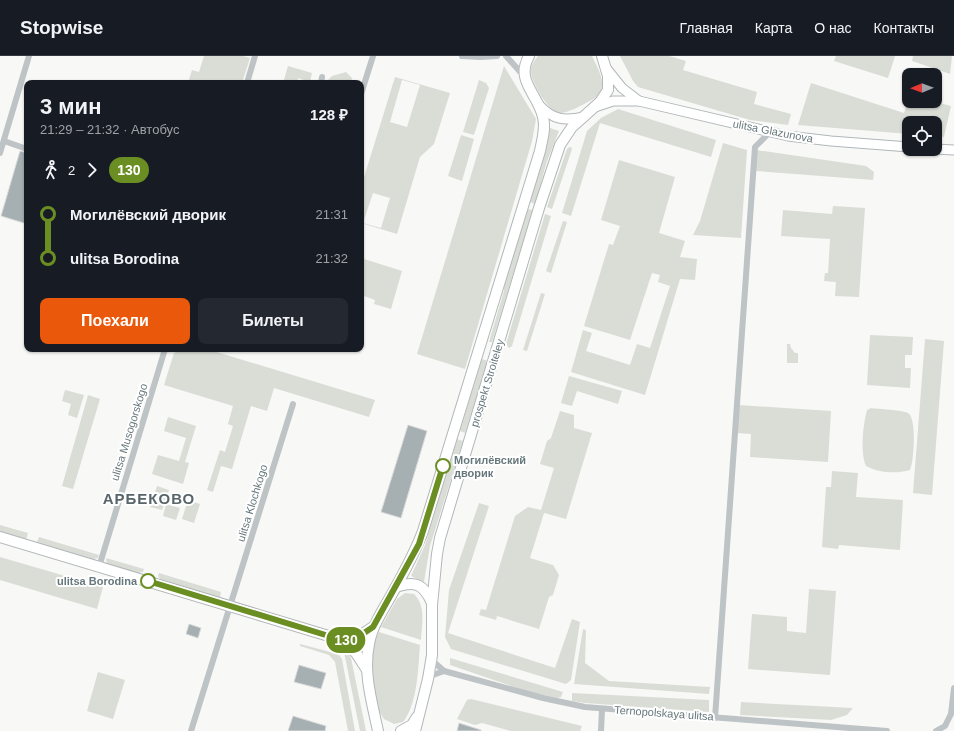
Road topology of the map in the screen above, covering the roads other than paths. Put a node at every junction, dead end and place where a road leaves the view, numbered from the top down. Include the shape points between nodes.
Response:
1 (29, 56) edge
2 (255, 56) edge
3 (373, 56) edge
4 (462, 56) edge
5 (497, 56) edge
6 (506, 56) edge
7 (529, 56) edge
8 (602, 56) edge
9 (605, 66) junction
10 (525, 78) junction
11 (248, 80) edge
12 (364, 84) edge
13 (639, 100) junction
14 (539, 105) junction
15 (595, 107) junction
16 (584, 117) junction
17 (770, 132) junction
18 (4, 141) junction
19 (902, 146) edge
20 (24, 148) edge
21 (942, 149) edge
22 (954, 150) edge
23 (0, 153) edge
24 (482, 342) junction
25 (498, 347) junction
26 (164, 352) edge
27 (293, 404) dead end
28 (0, 537) edge
29 (99, 567) junction
30 (396, 587) junction
31 (432, 605) junction
32 (231, 606) junction
33 (373, 627) junction
34 (342, 640) junction
35 (432, 655) junction
36 (367, 670) junction
37 (444, 671) junction
38 (428, 679) junction
39 (954, 688) edge
40 (602, 709) junction
41 (374, 711) junction
42 (418, 717) junction
43 (715, 718) junction
44 (191, 731) edge
45 (378, 731) edge
46 (387, 731) edge
47 (401, 731) edge
48 (415, 731) edge
49 (601, 731) edge
50 (887, 731) edge
51 (936, 731) edge

1 - 18 street
2 - 11 street
3 - 12 street
4 - 5 street
6 - 10 street via 521,70
7 - 10 main road via 524,69
8 - 9 main road, prospekt Stroiteley
9 - 13 street, ulitsa Glazunova via 622,88
9 - 15 main road, prospekt Stroiteley via 608,90
10 - 14 main road, prospekt Stroiteley
13 - 15 street, ulitsa Glazunova via 613,101
13 - 17 street, ulitsa Glazunova
14 - 16 street via 550,116
14 - 24 main road, prospekt Stroiteley via 544,125 540,151
15 - 16 main road, prospekt Stroiteley
16 - 25 main road, prospekt Stroiteley via 567,133 560,145
17 - 19 street, ulitsa Glazunova via 831,141
17 - 43 street via 755,147
18 - 20 street
18 - 23 street
21 - 22 street
24 - 25 main road
24 - 30 main road, prospekt Stroiteley via 421,538
25 - 31 main road, prospekt Stroiteley via 440,538 436,554
26 - 29 street, ulitsa Musogorskogo
27 - 32 street, ulitsa Klochkogo
28 - 29 main road
29 - 32 main road
30 - 31 main road via 405,584 418,585 428,594
30 - 33 main road, prospekt Stroiteley
31 - 35 main road, prospekt Stroiteley
32 - 34 main road
32 - 44 street
33 - 34 main road via 355,639
33 - 36 main road, prospekt Stroiteley
34 - 36 main road via 356,653
35 - 37 street via 435,664
35 - 38 main road, prospekt Stroiteley
36 - 41 main road, prospekt Stroiteley
37 - 38 street
37 - 40 street, Ternopolskaya ulitsa via 543,698
38 - 42 main road, prospekt Stroiteley
39 - 51 street via 951,714 945,726
40 - 43 street, Ternopolskaya ulitsa
40 - 49 street
41 - 45 main road, prospekt Stroiteley
41 - 46 main road via 380,725
42 - 47 main road via 412,725
42 - 48 main road, prospekt Stroiteley
43 - 50 street, Ternopolskaya ulitsa

